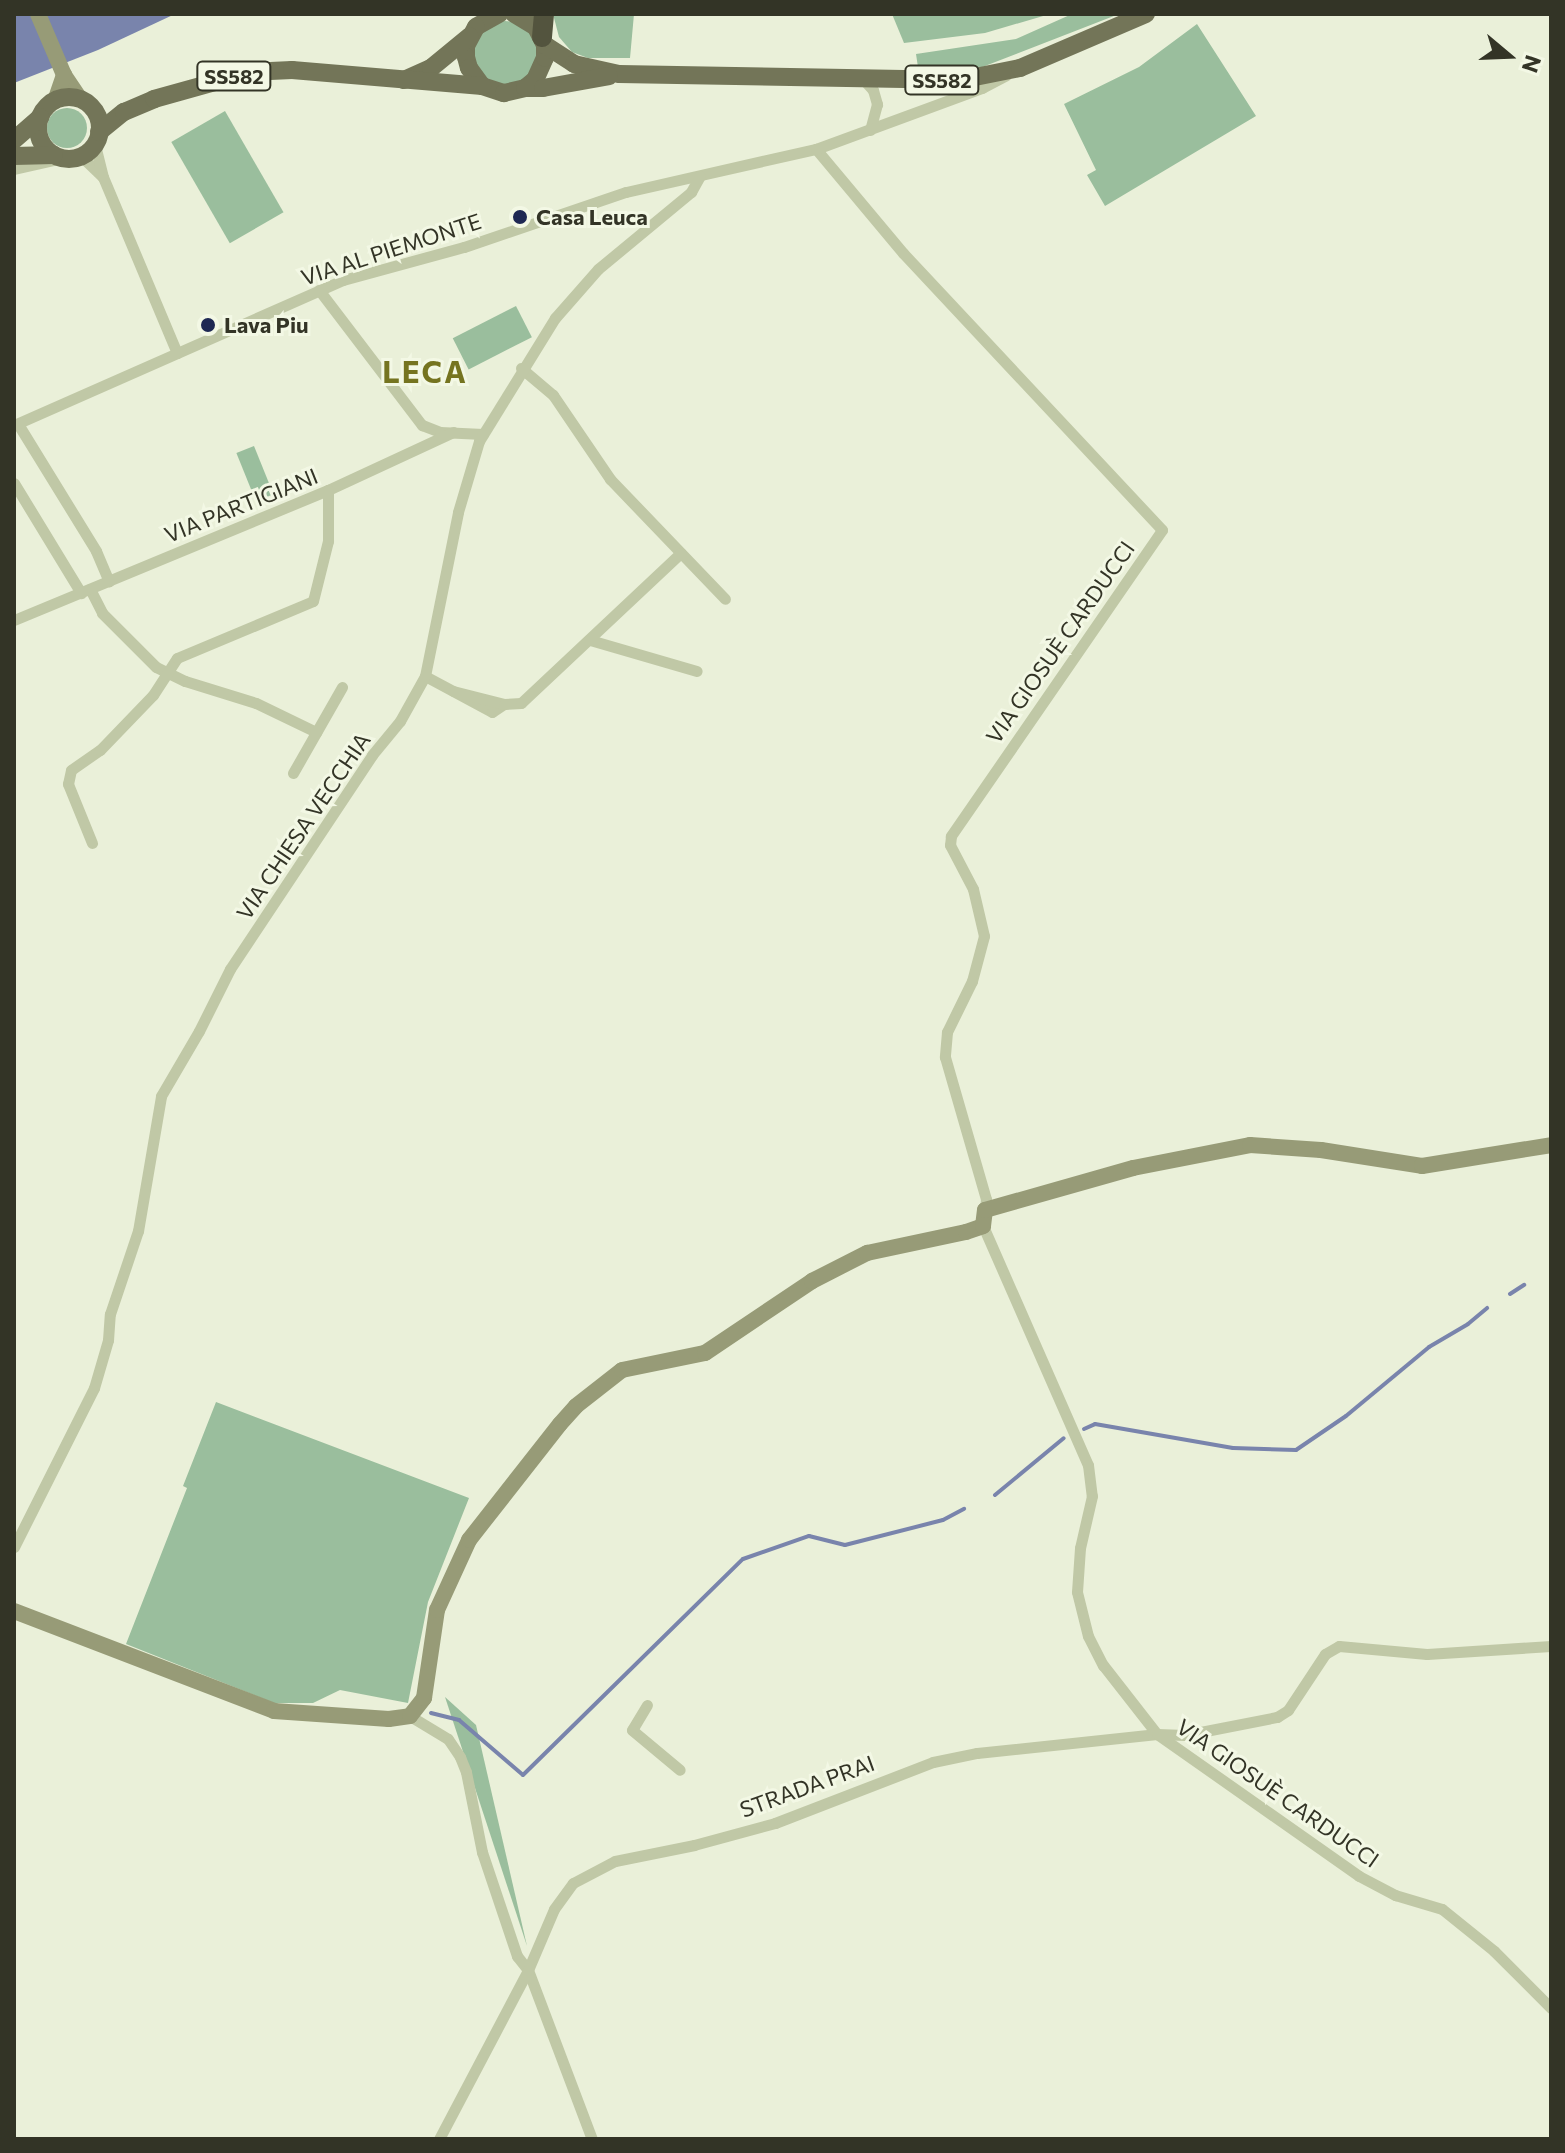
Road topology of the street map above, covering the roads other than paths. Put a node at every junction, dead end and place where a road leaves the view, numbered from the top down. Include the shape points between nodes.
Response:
1 (38, 14) edge
2 (499, 14) edge
3 (514, 14) edge
4 (544, 14) edge
5 (1146, 14) edge
6 (470, 36) junction
7 (543, 41) junction
8 (1020, 68) junction
9 (619, 74) junction
10 (64, 75) junction
11 (863, 79) junction
12 (401, 81) junction
13 (482, 86) junction
14 (525, 88) junction
15 (55, 101) junction
16 (87, 105) junction
17 (124, 112) junction
18 (40, 117) junction
19 (870, 130) junction
20 (14, 140) edge
21 (78, 149) junction
22 (816, 149) junction
23 (14, 156) edge
24 (14, 169) edge
25 (700, 176) junction
26 (103, 177) junction
27 (319, 290) junction
28 (177, 353) junction
29 (521, 368) junction
30 (16, 424) edge
31 (422, 425) junction
32 (453, 432) junction
33 (483, 434) junction
34 (415, 452) junction
35 (14, 483) edge
36 (328, 490) junction
37 (681, 553) junction
38 (109, 581) junction
39 (86, 591) junction
40 (725, 599) dead end
41 (14, 620) edge
42 (590, 640) junction
43 (697, 671) dead end
44 (166, 672) junction
45 (425, 676) junction
46 (342, 687) dead end
47 (316, 732) junction
48 (293, 773) dead end
49 (92, 843) dead end
50 (1551, 1145) edge
51 (984, 1218) junction
52 (14, 1547) edge
53 (14, 1611) edge
54 (1551, 1646) edge
55 (647, 1705) dead end
56 (410, 1716) junction
57 (1157, 1734) junction
58 (680, 1770) dead end
59 (528, 1970) junction
60 (1551, 2008) edge
61 (439, 2139) edge
62 (592, 2139) edge

1 - 10 street
2 - 6 main road via 483,20
3 - 7 main road via 526,19
4 - 7 highway
5 - 8 main road, SS582
6 - 12 main road via 431,68
6 - 13 main road via 466,57
7 - 9 main road, SS582 via 574,64
7 - 14 main road via 542,69
8 - 11 main road, SS582 via 960,80
8 - 19 street, VIA AL PIEMONTE
9 - 11 main road, SS582
9 - 14 main road, SS582
10 - 15 street
10 - 16 street
11 - 19 street via 877,104
12 - 13 main road, SS582
12 - 17 main road, SS582 via 292,70 251,72
13 - 14 main road via 504,93
15 - 16 main road via 68,97
15 - 18 main road
16 - 17 main road, SS582
16 - 21 main road
17 - 21 main road, SS582
18 - 20 main road
18 - 21 main road via 39,137
19 - 22 street, VIA AL PIEMONTE
21 - 23 main road
21 - 24 street
21 - 26 street
21 - 26 street
22 - 25 street, VIA AL PIEMONTE
22 - 51 street, VIA GIOSUÈ CARDUCCI via 903,253 1162,530 951,836 950,845 973,889 984,936 972,981 947,1032 945,1057 986,1199
25 - 27 street, VIA AL PIEMONTE via 626,192
25 - 29 street, VIA CHIESA VECCHIA via 691,192 598,269
26 - 28 street
27 - 28 street, VIA AL PIEMONTE
27 - 31 street
28 - 30 street, VIA AL PIEMONTE
29 - 33 street, VIA CHIESA VECCHIA
29 - 37 street via 553,395 610,479
30 - 38 street via 96,551
31 - 32 street
31 - 34 street via 423,439
32 - 33 street
32 - 34 street, VIA PARTIGIANI
33 - 45 street, VIA CHIESA VECCHIA via 458,512
34 - 36 street, VIA PARTIGIANI
35 - 39 street
36 - 38 street, VIA PARTIGIANI
36 - 44 street via 328,541 313,601 177,658
37 - 40 street
37 - 42 street
38 - 39 street, VIA PARTIGIANI
39 - 41 street, VIA PARTIGIANI
39 - 44 street via 148,661
42 - 43 street
42 - 45 street via 521,703 453,691
44 - 47 street via 256,703
44 - 49 street via 153,695 100,750 71,770 68,784
45 - 52 street, VIA CHIESA VECCHIA via 400,721 230,969 161,1096 138,1231 110,1314 94,1388
46 - 47 street
47 - 48 street
50 - 51 street via 1422,1166 1250,1145 1133,1168
51 - 56 street via 867,1253 812,1281 705,1353 638,1364 608,1379 560,1424 469,1540 437,1610 424,1698
51 - 57 street, VIA GIOSUÈ CARDUCCI via 1088,1465 1092,1496 1077,1592 1088,1636 1103,1665
53 - 56 street via 274,1711
54 - 57 street, STRADA PRAI via 1427,1654 1339,1646 1325,1654 1288,1710 1277,1717 1185,1735
55 - 58 street via 632,1730
56 - 59 street via 448,1739 460,1757 482,1852 517,1956
57 - 59 street, STRADA PRAI via 933,1762 775,1823 615,1861 573,1883 554,1909
57 - 60 street, VIA GIOSUÈ CARDUCCI via 1359,1876 1395,1895 1442,1909
59 - 61 street, STRADA PRAI
59 - 62 street

